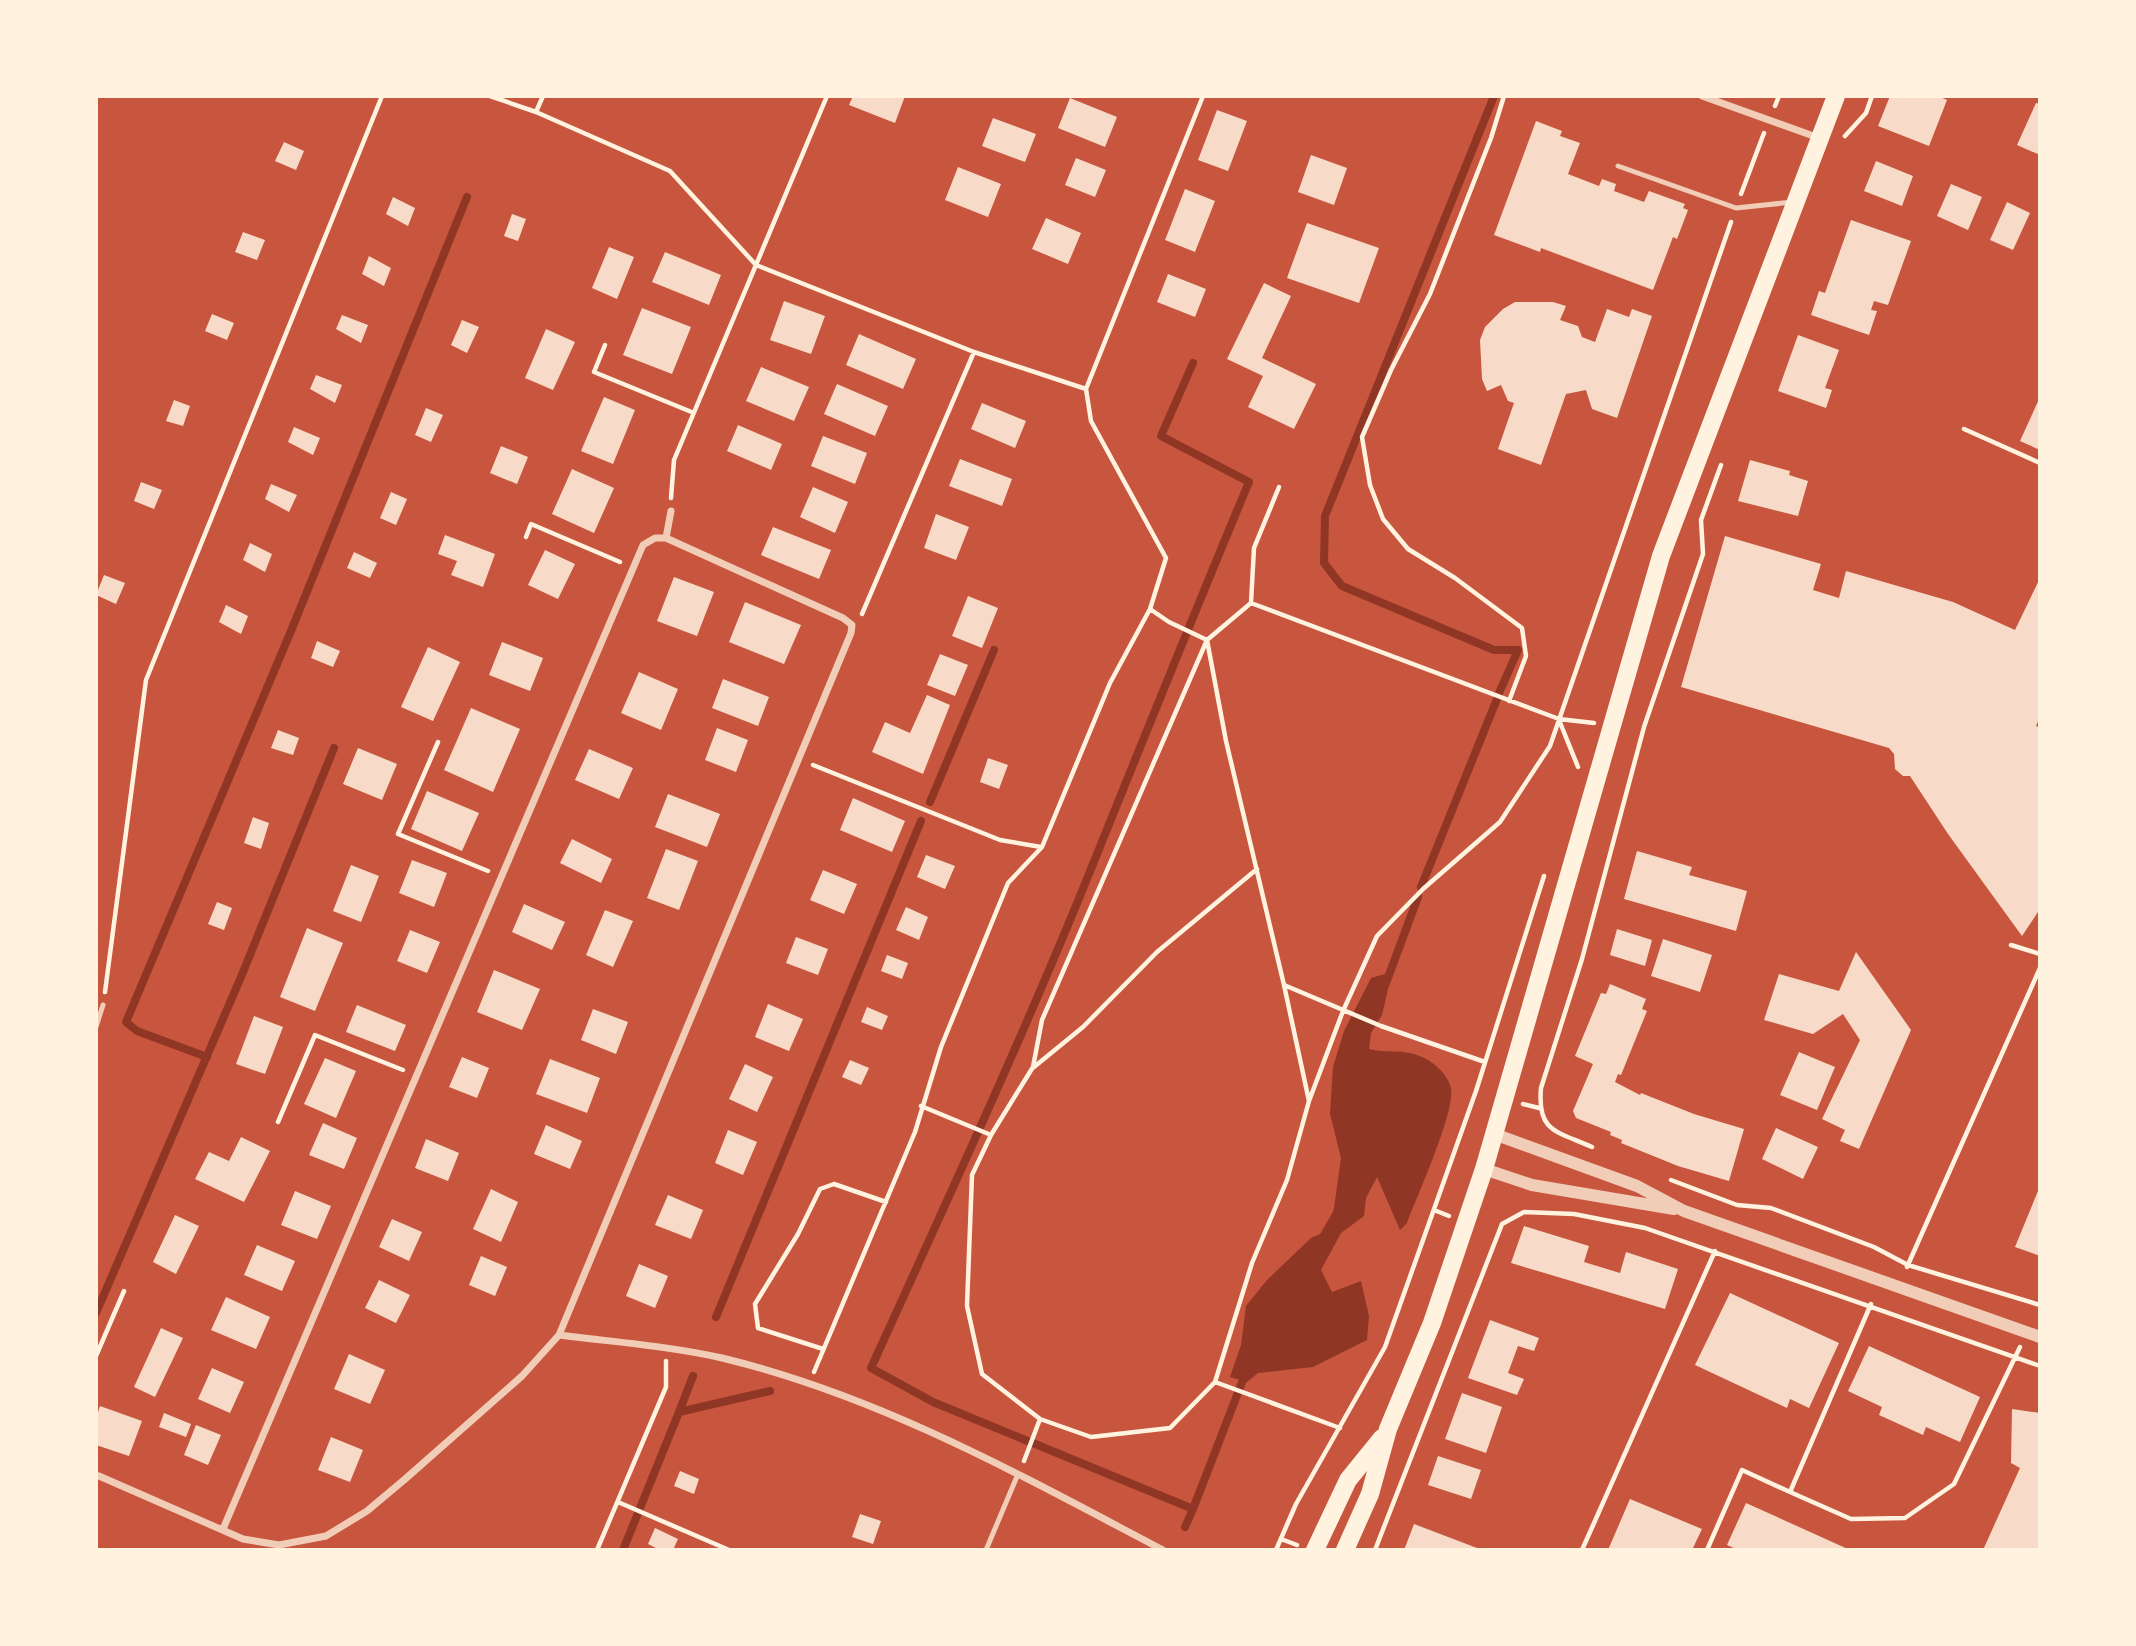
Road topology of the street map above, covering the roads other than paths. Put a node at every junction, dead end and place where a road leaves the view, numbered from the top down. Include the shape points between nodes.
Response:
1 (1702, 96) edge
2 (1836, 96) edge
3 (1819, 138) junction
4 (1618, 166) dead end
5 (1793, 202) junction
6 (671, 511) road end
7 (666, 538) junction
8 (103, 1005) road end
9 (96, 1027) edge
10 (1494, 1134) junction
11 (1484, 1169) junction
12 (1684, 1211) junction
13 (559, 1335) junction
14 (2034, 1335) edge
15 (1388, 1429) junction
16 (1018, 1474) junction
17 (98, 1476) edge
18 (223, 1529) junction
19 (986, 1550) edge
20 (1163, 1550) edge
21 (1315, 1550) edge
22 (1345, 1550) edge

1 - 3 street
2 - 3 main road
3 - 5 main road
4 - 5 lane via 1736,208
5 - 10 main road via 1661,556
6 - 7 street
7 - 13 street via 852,625
7 - 18 street via 643,545
8 - 9 lane
10 - 11 main road
10 - 12 street via 1637,1186
11 - 12 street via 1532,1185
11 - 15 main road via 1432,1323
12 - 14 street
13 - 16 street via 720,1358 809,1383 950,1438
13 - 18 street via 522,1376 404,1480 367,1511 326,1536 279,1545 243,1539
15 - 21 main road via 1348,1480
15 - 22 main road via 1370,1494
16 - 19 lane
16 - 20 street
17 - 18 street

